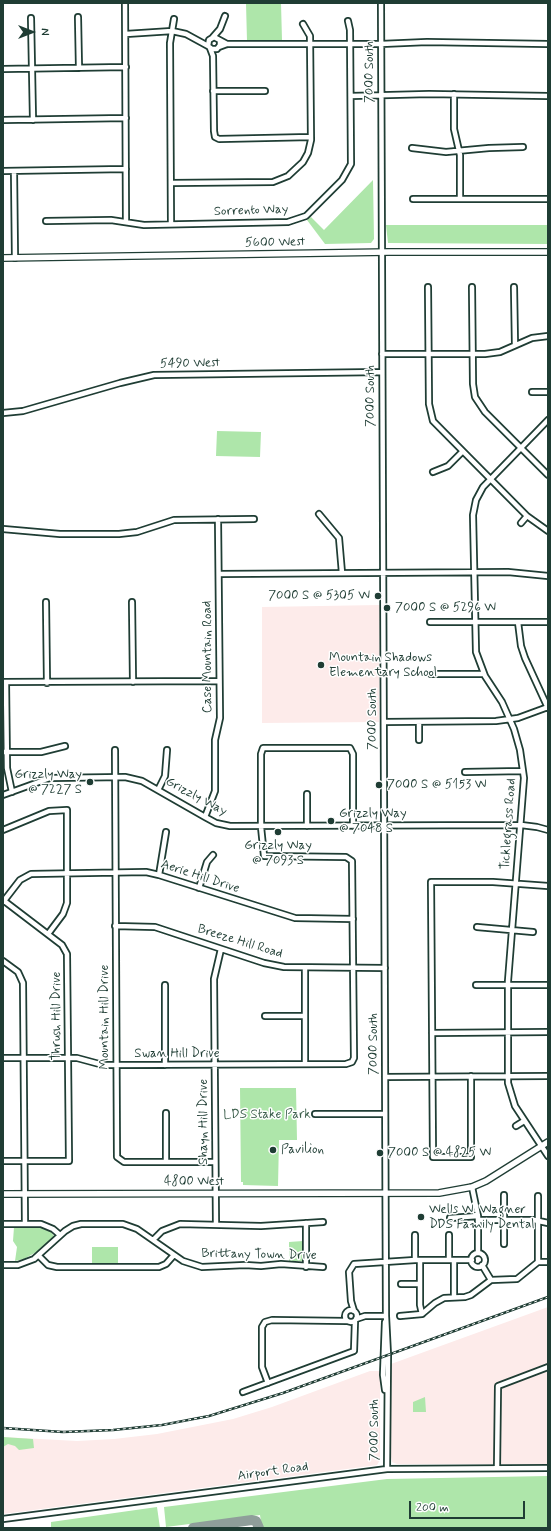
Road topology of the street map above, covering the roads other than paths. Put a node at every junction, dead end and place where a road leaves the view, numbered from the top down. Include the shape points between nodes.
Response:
1 (381, 3) edge
2 (125, 4) dead end
3 (225, 16) dead end
4 (78, 17) dead end
5 (31, 18) dead end
6 (174, 19) dead end
7 (348, 21) dead end
8 (303, 24) dead end
9 (220, 29) junction
10 (172, 31) junction
11 (126, 34) junction
12 (211, 38) junction
13 (220, 40) junction
14 (201, 41) junction
15 (227, 44) junction
16 (310, 44) junction
17 (350, 44) junction
18 (380, 44) junction
19 (548, 44) edge
20 (209, 47) junction
21 (218, 48) junction
22 (213, 56) junction
23 (126, 67) junction
24 (32, 68) junction
25 (79, 68) junction
26 (3, 69) edge
27 (213, 91) junction
28 (266, 91) dead end
29 (454, 94) junction
30 (351, 96) junction
31 (381, 96) junction
32 (548, 96) edge
33 (126, 118) junction
34 (3, 120) edge
35 (32, 120) junction
36 (311, 137) junction
37 (523, 147) dead end
38 (412, 148) dead end
39 (459, 151) junction
40 (126, 169) junction
41 (3, 171) edge
42 (14, 171) junction
43 (170, 183) junction
44 (413, 199) dead end
45 (460, 199) junction
46 (548, 199) edge
47 (46, 221) dead end
48 (126, 222) junction
49 (171, 224) junction
50 (381, 252) junction
51 (548, 252) edge
52 (3, 258) edge
53 (15, 258) junction
54 (514, 286) dead end
55 (428, 287) dead end
56 (472, 287) dead end
57 (548, 336) edge
58 (514, 345) junction
59 (382, 354) junction
60 (428, 354) junction
61 (472, 354) junction
62 (382, 372) junction
63 (532, 392) dead end
64 (548, 392) edge
65 (3, 413) edge
66 (548, 420) edge
67 (521, 448) junction
68 (462, 452) junction
69 (433, 472) dead end
70 (548, 475) edge
71 (490, 479) junction
72 (319, 514) dead end
73 (527, 516) junction
74 (218, 519) junction
75 (254, 519) dead end
76 (521, 523) dead end
77 (3, 529) edge
78 (548, 531) edge
79 (474, 572) junction
80 (383, 573) junction
81 (219, 574) junction
82 (342, 574) junction
83 (548, 576) edge
84 (46, 602) dead end
85 (132, 602) dead end
86 (430, 622) dead end
87 (474, 622) junction
88 (518, 622) junction
89 (548, 622) edge
90 (431, 674) dead end
91 (484, 674) junction
92 (219, 681) junction
93 (4, 682) edge
94 (133, 682) junction
95 (47, 683) junction
96 (548, 707) edge
97 (510, 719) junction
98 (384, 722) junction
99 (419, 722) junction
100 (419, 740) dead end
101 (65, 746) dead end
102 (115, 750) dead end
103 (167, 750) dead end
104 (5, 752) edge
105 (523, 771) junction
106 (465, 772) dead end
107 (114, 776) junction
108 (158, 790) junction
109 (12, 792) junction
110 (307, 794) dead end
111 (3, 795) edge
112 (205, 817) junction
113 (521, 825) junction
114 (262, 826) junction
115 (307, 826) junction
116 (353, 826) junction
117 (384, 826) junction
118 (3, 830) edge
119 (548, 830) edge
120 (166, 832) dead end
121 (213, 855) dead end
122 (67, 873) junction
123 (115, 873) junction
124 (159, 875) junction
125 (516, 883) junction
126 (548, 886) edge
127 (199, 888) junction
128 (3, 901) edge
129 (353, 919) junction
130 (115, 926) junction
131 (477, 927) dead end
132 (512, 931) junction
133 (533, 932) dead end
134 (48, 934) junction
135 (221, 949) junction
136 (3, 961) edge
137 (305, 968) junction
138 (353, 968) junction
139 (385, 968) junction
140 (165, 985) dead end
141 (476, 985) dead end
142 (508, 985) junction
143 (548, 985) edge
144 (265, 1016) dead end
145 (305, 1016) junction
146 (432, 1032) junction
147 (508, 1032) junction
148 (548, 1032) edge
149 (3, 1058) edge
150 (24, 1058) junction
151 (68, 1058) junction
152 (215, 1064) junction
153 (305, 1064) junction
154 (116, 1065) junction
155 (165, 1065) junction
156 (472, 1076) junction
157 (508, 1076) junction
158 (548, 1076) edge
159 (385, 1077) junction
160 (432, 1077) junction
161 (166, 1113) dead end
162 (315, 1114) dead end
163 (385, 1114) junction
164 (524, 1121) junction
165 (516, 1126) dead end
166 (548, 1142) edge
167 (541, 1147) junction
168 (548, 1156) edge
169 (3, 1161) edge
170 (24, 1161) junction
171 (166, 1162) junction
172 (215, 1162) junction
173 (472, 1187) junction
174 (216, 1193) junction
175 (3, 1194) edge
176 (25, 1194) junction
177 (386, 1194) junction
178 (504, 1195) dead end
179 (538, 1196) dead end
180 (450, 1218) dead end
181 (478, 1218) junction
182 (504, 1219) junction
183 (538, 1221) junction
184 (306, 1222) junction
185 (323, 1222) dead end
186 (548, 1223) edge
187 (3, 1224) edge
188 (25, 1224) junction
189 (216, 1224) junction
190 (60, 1235) junction
191 (415, 1235) dead end
192 (449, 1235) dead end
193 (153, 1240) junction
194 (504, 1244) dead end
195 (478, 1253) junction
196 (174, 1255) junction
197 (39, 1256) junction
198 (417, 1260) junction
199 (451, 1260) junction
200 (472, 1260) junction
201 (386, 1262) junction
202 (538, 1262) junction
203 (548, 1262) edge
204 (3, 1265) edge
205 (482, 1265) junction
206 (306, 1267) junction
207 (323, 1267) dead end
208 (491, 1280) junction
209 (401, 1284) dead end
210 (420, 1284) junction
211 (454, 1297) junction
212 (351, 1301) junction
213 (355, 1312) junction
214 (346, 1313) junction
215 (422, 1314) junction
216 (365, 1316) junction
217 (386, 1316) junction
218 (400, 1316) dead end
219 (336, 1319) junction
220 (352, 1321) junction
221 (548, 1367) edge
222 (268, 1383) junction
223 (243, 1392) dead end
224 (497, 1468) junction
225 (548, 1468) edge
226 (386, 1469) junction
227 (3, 1519) edge

1 - 18 street, 7000 South
2 - 11 street
3 - 9 street
4 - 25 street
5 - 24 street
6 - 10 street
7 - 17 street, Sorrento Way
8 - 16 street via 309,33
9 - 12 street
9 - 13 street
10 - 11 street
10 - 14 street
10 - 43 street
11 - 23 street
12 - 13 street
12 - 14 street
12 - 20 street
13 - 15 street
13 - 21 street
14 - 20 street
15 - 16 street
15 - 21 street
16 - 17 street
16 - 36 street
17 - 18 street
17 - 30 street, Sorrento Way
18 - 19 street
18 - 31 street, 7000 South
20 - 21 street
20 - 22 street
21 - 22 street
22 - 27 street
23 - 25 street
23 - 33 street
24 - 25 street
24 - 26 street
24 - 35 street
27 - 28 street
27 - 36 street via 214,131 217,138
29 - 31 street
29 - 32 street
29 - 39 street via 454,129
30 - 31 street
30 - 49 street, Sorrento Way via 350,167 342,180 309,214 299,220 288,222
31 - 50 street, 7000 South
33 - 35 street
33 - 40 street
34 - 35 street
36 - 43 street via 303,162 292,174 277,181
37 - 39 street
38 - 39 street via 442,152
39 - 45 street
40 - 42 street
40 - 48 street
41 - 42 street
42 - 53 street
43 - 49 street
44 - 45 street
45 - 46 street
47 - 48 street, Sorrento Way
48 - 49 street, Sorrento Way
50 - 51 main road, 5600 West
50 - 53 main road, 5600 West
50 - 59 street, 7000 South
52 - 53 main road, 5600 West
54 - 58 street
55 - 60 street
56 - 61 street
57 - 58 street via 532,338
58 - 61 street via 493,353
59 - 60 street
59 - 62 street, 7000 South
60 - 61 street
60 - 68 street via 429,404 433,424
61 - 67 street via 473,384 477,401
62 - 65 street, 5490 West via 154,375 24,411
62 - 80 street, 7000 South
63 - 64 street
66 - 67 street, Ticklegrass Road
67 - 70 street
67 - 71 street, Ticklegrass Road
68 - 69 street via 448,466
68 - 71 street
71 - 73 street
71 - 79 street, Ticklegrass Road via 480,491 474,505
72 - 82 street via 339,538
73 - 76 street
73 - 78 street
74 - 75 street
74 - 77 street via 174,520 137,532 119,534 60,534
74 - 81 street, Case Mountain Road
79 - 80 street
79 - 83 street via 517,572
79 - 87 street, Ticklegrass Road
80 - 82 street
80 - 98 street, 7000 South
81 - 82 street
81 - 92 street, Case Mountain Road
84 - 95 street
85 - 94 street
86 - 87 street
87 - 88 street
87 - 91 street, Ticklegrass Road via 475,647
88 - 89 street
88 - 96 street via 520,646
90 - 91 street
91 - 97 street, Ticklegrass Road
92 - 94 street
92 - 112 street, Case Mountain Road via 220,718 214,740 215,791
93 - 95 street
93 - 104 street
94 - 95 street
96 - 97 street
97 - 99 street via 482,722
97 - 105 street, Ticklegrass Road
98 - 99 street
98 - 117 street, 7000 South
99 - 100 street
101 - 104 street via 41,752
102 - 107 street, Mountain Hill Drive
103 - 108 street via 166,776
104 - 109 street
105 - 106 street
105 - 113 street, Ticklegrass Road
107 - 108 street, Grizzly Way via 133,778
107 - 109 street, Grizzly Way via 50,778
107 - 123 street, Mountain Hill Drive
108 - 112 street, Grizzly Way
109 - 111 street, Grizzly Way
110 - 115 street
112 - 114 street, Grizzly Way via 224,825
113 - 117 street, Grizzly Way
113 - 119 street, Grizzly Way
113 - 125 street, Ticklegrass Road
114 - 115 street, Grizzly Way
114 - 116 street via 263,748 350,748 353,754
114 - 129 street via 262,852 265,857 351,859
115 - 116 street, Grizzly Way
116 - 117 street, Grizzly Way
117 - 139 street, 7000 South
118 - 122 street via 49,811 67,810
120 - 124 street
121 - 127 street via 207,862
122 - 123 street, Aerie Hill Drive
122 - 128 street, Aerie Hill Drive via 27,875
122 - 134 street via 67,906
123 - 124 street, Aerie Hill Drive via 146,872
123 - 130 street, Mountain Hill Drive
124 - 127 street, Aerie Hill Drive
125 - 126 street
125 - 132 street, Ticklegrass Road
125 - 146 street via 431,882
127 - 129 street, Aerie Hill Drive via 295,918
128 - 134 street, Thrush Hill Drive
129 - 138 street
130 - 135 street, Breeze Hill Road via 155,927
130 - 154 street, Mountain Hill Drive
131 - 132 street
132 - 133 street
132 - 142 street, Ticklegrass Road
134 - 151 street, Thrush Hill Drive via 62,945 67,954
135 - 137 street, Breeze Hill Road via 271,965
135 - 152 street, Shayn Hill Drive via 214,974
136 - 150 street via 18,972 24,983
137 - 138 street, Breeze Hill Road
137 - 145 street
138 - 139 street, Breeze Hill Road
138 - 153 street, Swan Hill Drive via 354,1058 348,1064
139 - 159 street, 7000 South
140 - 155 street
141 - 142 street
142 - 143 street
142 - 147 street, Ticklegrass Road
144 - 145 street
145 - 153 street
146 - 147 street
146 - 160 street
147 - 148 street
147 - 157 street, Ticklegrass Road
149 - 150 street, Swan Hill Drive
150 - 151 street, Swan Hill Drive
150 - 170 street
151 - 154 street, Swan Hill Drive via 80,1058 100,1065
151 - 170 street, Thrush Hill Drive via 69,1161
152 - 153 street, Swan Hill Drive
152 - 155 street, Swan Hill Drive
152 - 172 street, Shayn Hill Drive
154 - 155 street, Swan Hill Drive
154 - 171 street, Mountain Hill Drive via 117,1157 124,1162
156 - 157 street
156 - 160 street
156 - 160 street via 471,1157 434,1157
157 - 158 street
157 - 164 street, Ticklegrass Road via 511,1097
159 - 160 street
159 - 163 street, 7000 South
161 - 171 street
162 - 163 street
163 - 177 street, 7000 South
164 - 165 street
164 - 167 street, Ticklegrass Road
166 - 167 main road, 4800 West
167 - 168 street, Ticklegrass Road
167 - 173 main road, 4800 West via 498,1175
169 - 170 street
170 - 176 street
171 - 172 street, Mountain Hill Drive
172 - 174 street, Shayn Hill Drive
173 - 177 main road, 4800 West via 439,1193
173 - 181 street
174 - 176 main road, 4800 West
174 - 177 main road, 4800 West
174 - 189 street, Shayn Hill Drive
175 - 176 main road, 4800 West
176 - 188 street
177 - 201 street, 7000 South
178 - 182 street
179 - 183 street
180 - 181 street
181 - 182 street
181 - 195 street
182 - 183 street
182 - 194 street
183 - 186 street
183 - 202 street
184 - 185 street
184 - 189 street via 261,1226
184 - 206 street
187 - 188 street
188 - 190 street via 46,1226
189 - 193 street via 172,1226
190 - 193 street, Brittany Town Drive via 81,1224 116,1224 137,1228
190 - 197 street, Brittany Town Drive
191 - 198 street
192 - 199 street
193 - 196 street, Brittany Town Drive
195 - 200 street via 474,1254
195 - 205 street via 485,1258
196 - 197 street via 166,1264 159,1267 52,1266
196 - 206 street, Brittany Town Drive via 183,1261 202,1266 281,1264
197 - 204 street, Brittany Town Drive via 18,1265
198 - 199 street
198 - 201 street
198 - 210 street
199 - 200 street
199 - 211 street
200 - 205 street via 476,1266
201 - 212 street via 352,1265 349,1272
201 - 217 street, 7000 South
202 - 203 street
202 - 208 street via 517,1279
205 - 208 street
206 - 207 street, Brittany Town Drive
208 - 211 street via 471,1295
209 - 210 street
210 - 215 street
211 - 215 street via 440,1300
212 - 213 street
212 - 214 street
213 - 214 street
213 - 216 street
213 - 220 street
214 - 219 street
214 - 220 street
215 - 218 street
216 - 217 street
216 - 220 street
217 - 226 street, 7000 South
219 - 220 street
219 - 222 street via 265,1322 262,1327 262,1367
220 - 222 street via 354,1351
221 - 224 street via 498,1386
222 - 223 street
224 - 225 street, Airport Road
224 - 226 street, Airport Road
226 - 227 street, Airport Road

